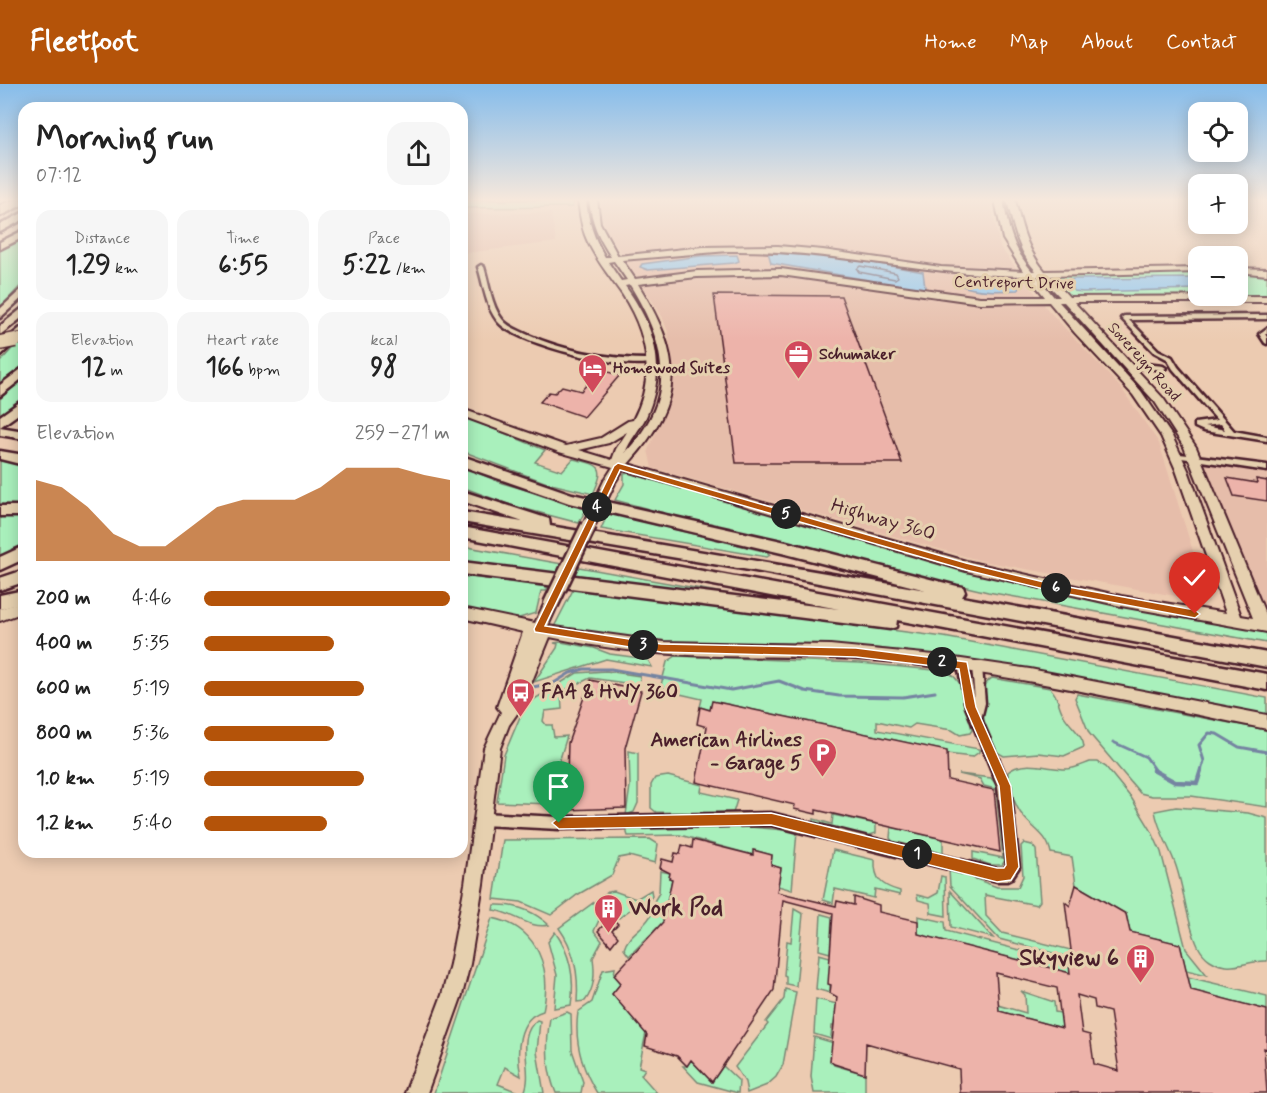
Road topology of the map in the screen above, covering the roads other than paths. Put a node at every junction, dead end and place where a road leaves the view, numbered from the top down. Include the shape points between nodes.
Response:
1 (598, 247) edge
2 (608, 247) joint
3 (1012, 247) edge
4 (1026, 247) edge
5 (648, 254) junction
6 (1017, 256) junction
7 (1030, 256) junction
8 (616, 258) junction
9 (604, 260) junction
10 (759, 260) junction
11 (481, 267) dead end
12 (1188, 270) edge
13 (1090, 271) junction
14 (1248, 271) edge
15 (1029, 272) junction
16 (1041, 272) junction
17 (1267, 272) edge
18 (998, 273) junction
19 (663, 278) junction
20 (930, 281) junction
21 (632, 283) junction
22 (619, 284) junction
23 (18, 296) edge
24 (1096, 299) junction
25 (1267, 299) edge
26 (1052, 300) junction
27 (1065, 300) junction
28 (644, 301) junction
29 (1014, 301) junction
30 (18, 308) edge
31 (0, 315) edge
32 (18, 316) edge
33 (1267, 317) edge
34 (1068, 320) junction
35 (0, 324) edge
36 (18, 324) edge
37 (1092, 330) junction
38 (1267, 330) edge
39 (0, 332) edge
40 (18, 334) edge
41 (18, 339) edge
42 (0, 342) edge
43 (1267, 342) edge
44 (0, 352) edge
45 (652, 361) junction
46 (668, 362) junction
47 (1130, 369) junction
48 (1116, 370) junction
49 (18, 376) edge
50 (0, 392) edge
51 (18, 408) edge
52 (468, 414) edge
53 (641, 416) junction
54 (1222, 422) junction
55 (0, 424) edge
56 (18, 428) edge
57 (0, 431) edge
58 (1232, 433) junction
59 (18, 434) edge
60 (1267, 439) edge
61 (640, 446) junction
62 (562, 449) junction
63 (2, 452) edge
64 (18, 452) edge
65 (1175, 455) junction
66 (1194, 457) junction
67 (18, 458) edge
68 (468, 463) edge
69 (618, 466) junction
70 (1267, 468) edge
71 (653, 476) junction
72 (468, 498) edge
73 (0, 511) edge
74 (18, 511) edge
75 (468, 518) edge
76 (468, 533) edge
77 (571, 537) junction
78 (18, 555) edge
79 (0, 564) edge
80 (468, 569) edge
81 (18, 578) edge
82 (0, 584) edge
83 (18, 598) edge
84 (0, 602) edge
85 (18, 608) edge
86 (468, 614) edge
87 (0, 615) edge
88 (1016, 615) junction
89 (1235, 620) junction
90 (1265, 625) edge
91 (969, 626) junction
92 (539, 629) junction
93 (1267, 660) edge
94 (970, 666) junction
95 (1267, 682) edge
96 (1267, 722) edge
97 (482, 819) junction
98 (416, 1093) edge

1 - 9 street
2 - 5 street
2 - 8 street
3 - 6 street, Sovereign Road
4 - 7 street, Sovereign Road
5 - 8 street, Centreport Drive
5 - 10 street, Centreport Drive via 696,249
6 - 15 street, Sovereign Road
6 - 18 street via 1012,268
7 - 13 street via 1050,266
7 - 16 street, Sovereign Road
8 - 9 street, Centreport Drive
8 - 21 street
9 - 22 street
10 - 19 street, Centreport Drive
10 - 20 street, Centreport Drive via 833,277
10 - 20 street, Centreport Drive via 837,253
11 - 45 street via 498,318 506,326 575,355
12 - 13 street, Centreport Drive
13 - 16 street, Centreport Drive
14 - 17 street
15 - 16 street, Centreport Drive
15 - 18 street, Centreport Drive
15 - 26 street, Sovereign Road
16 - 27 street, Sovereign Road
18 - 20 street, Centreport Drive
19 - 21 street, Centreport Drive
19 - 28 street via 647,286
20 - 29 street, Centreport Drive
21 - 22 street, Centreport Drive
21 - 28 street
22 - 45 street via 648,335
23 - 31 highway
24 - 25 street, Centreport Drive
24 - 27 street, Centreport Drive
24 - 37 street via 1081,308
26 - 27 street, Centreport Drive
26 - 29 street, Centreport Drive
26 - 34 street, Sovereign Road
27 - 37 street, Sovereign Road
28 - 46 street via 663,336
29 - 34 street via 1043,306
30 - 35 highway
32 - 39 highway
33 - 54 street via 1124,318 1156,351 1170,358
34 - 48 street, Sovereign Road
36 - 42 highway
37 - 47 street, Sovereign Road
38 - 43 street via 1262,334
40 - 44 highway
41 - 42 highway, bridge
45 - 46 street
45 - 53 street via 650,390
46 - 61 street via 659,413
47 - 48 street
47 - 66 street, Sovereign Road via 1159,400
48 - 65 street, Sovereign Road via 1153,415
49 - 50 highway
51 - 55 highway
52 - 62 street, Highway 360
53 - 62 street via 605,441
53 - 69 street via 617,454
54 - 58 street
54 - 58 street via 1198,424 1204,429
55 - 56 highway
57 - 59 highway
58 - 60 street
61 - 69 street
61 - 71 street via 640,463
62 - 69 street, Highway 360
63 - 64 highway
63 - 67 highway
65 - 66 street
65 - 89 street, Sovereign Road
66 - 70 street
66 - 90 street, Sovereign Road
68 - 88 highway via 548,492 819,556 988,601
69 - 71 street, Highway 360
69 - 92 street, bridge
71 - 89 street, Highway 360 via 976,569 1121,601
72 - 77 highway via 548,524
73 - 74 highway
75 - 77 highway
76 - 91 highway
77 - 88 highway via 755,565
78 - 79 highway
80 - 91 highway via 941,630
81 - 82 highway
83 - 84 highway
85 - 87 street
86 - 92 street
88 - 93 highway
89 - 90 street, Highway 360
91 - 95 highway
92 - 94 street via 661,648 856,652
92 - 97 street via 542,642 489,759
94 - 96 street
94 - 97 street via 980,703 976,719 1006,795 1013,867 1007,875 771,819 559,823
97 - 98 street via 470,915 452,995

